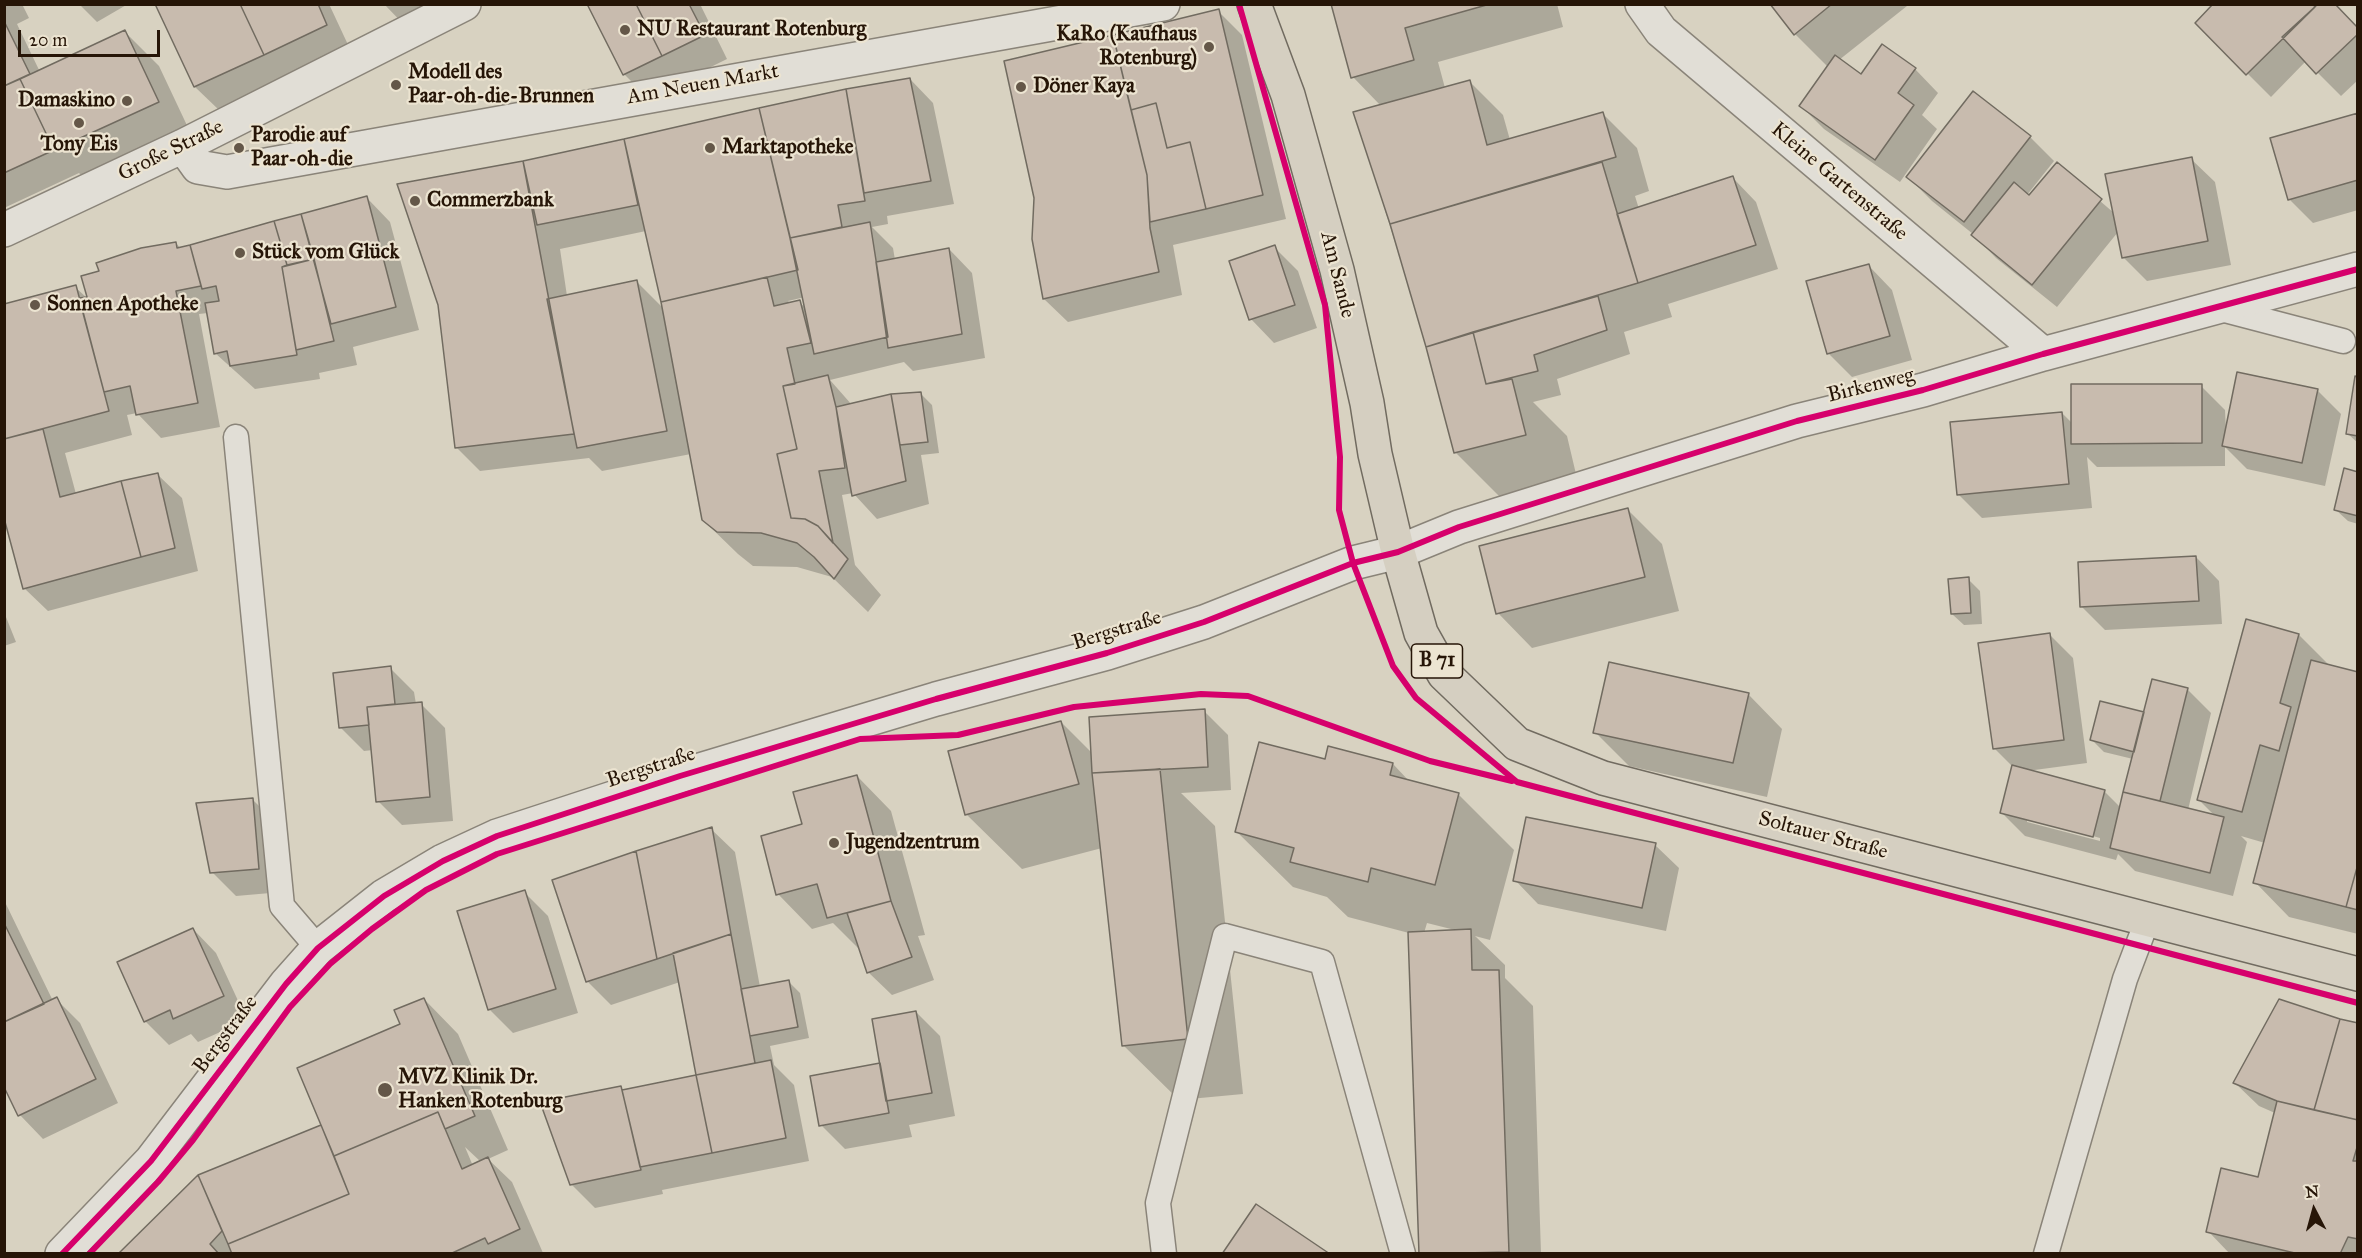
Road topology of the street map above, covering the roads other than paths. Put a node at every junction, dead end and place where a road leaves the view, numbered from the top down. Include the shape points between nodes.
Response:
1 (464, 4) edge
2 (1254, 4) edge
3 (1642, 4) edge
4 (1160, 5) edge
5 (183, 146) junction
6 (4, 230) edge
7 (2358, 269) edge
8 (2217, 308) junction
9 (2343, 341) dead end
10 (2043, 354) junction
11 (236, 437) dead end
12 (1398, 552) junction
13 (2147, 921) junction
14 (318, 948) junction
15 (2358, 974) edge
16 (62, 1254) edge
17 (1164, 1254) edge
18 (1403, 1254) edge
19 (2046, 1254) edge

1 - 5 street, Große Straße
2 - 12 main road, Am Sande / B 71 via 1288,95 1337,270
3 - 10 street, Kleine Gartenstraße via 1661,32
4 - 5 street, Am Neuen Markt via 227,172 198,167
5 - 6 street, Große Straße
7 - 8 street, Birkenweg
8 - 9 lane
8 - 10 street, Birkenweg
10 - 12 street, Birkenweg via 1923,390 1797,421 1459,527
11 - 14 lane via 282,906
12 - 13 main road, Soltauer Straße / B 71 via 1421,633 1444,674 1517,744 1604,778
12 - 14 street, Bergstraße via 1353,563 1204,622 1107,653 936,699 497,836 443,861 384,896
13 - 15 main road, Soltauer Straße / B 71
13 - 19 lane via 2125,979
14 - 16 street, Bergstraße via 151,1161
17 - 18 lane via 1158,1203 1225,936 1322,962

